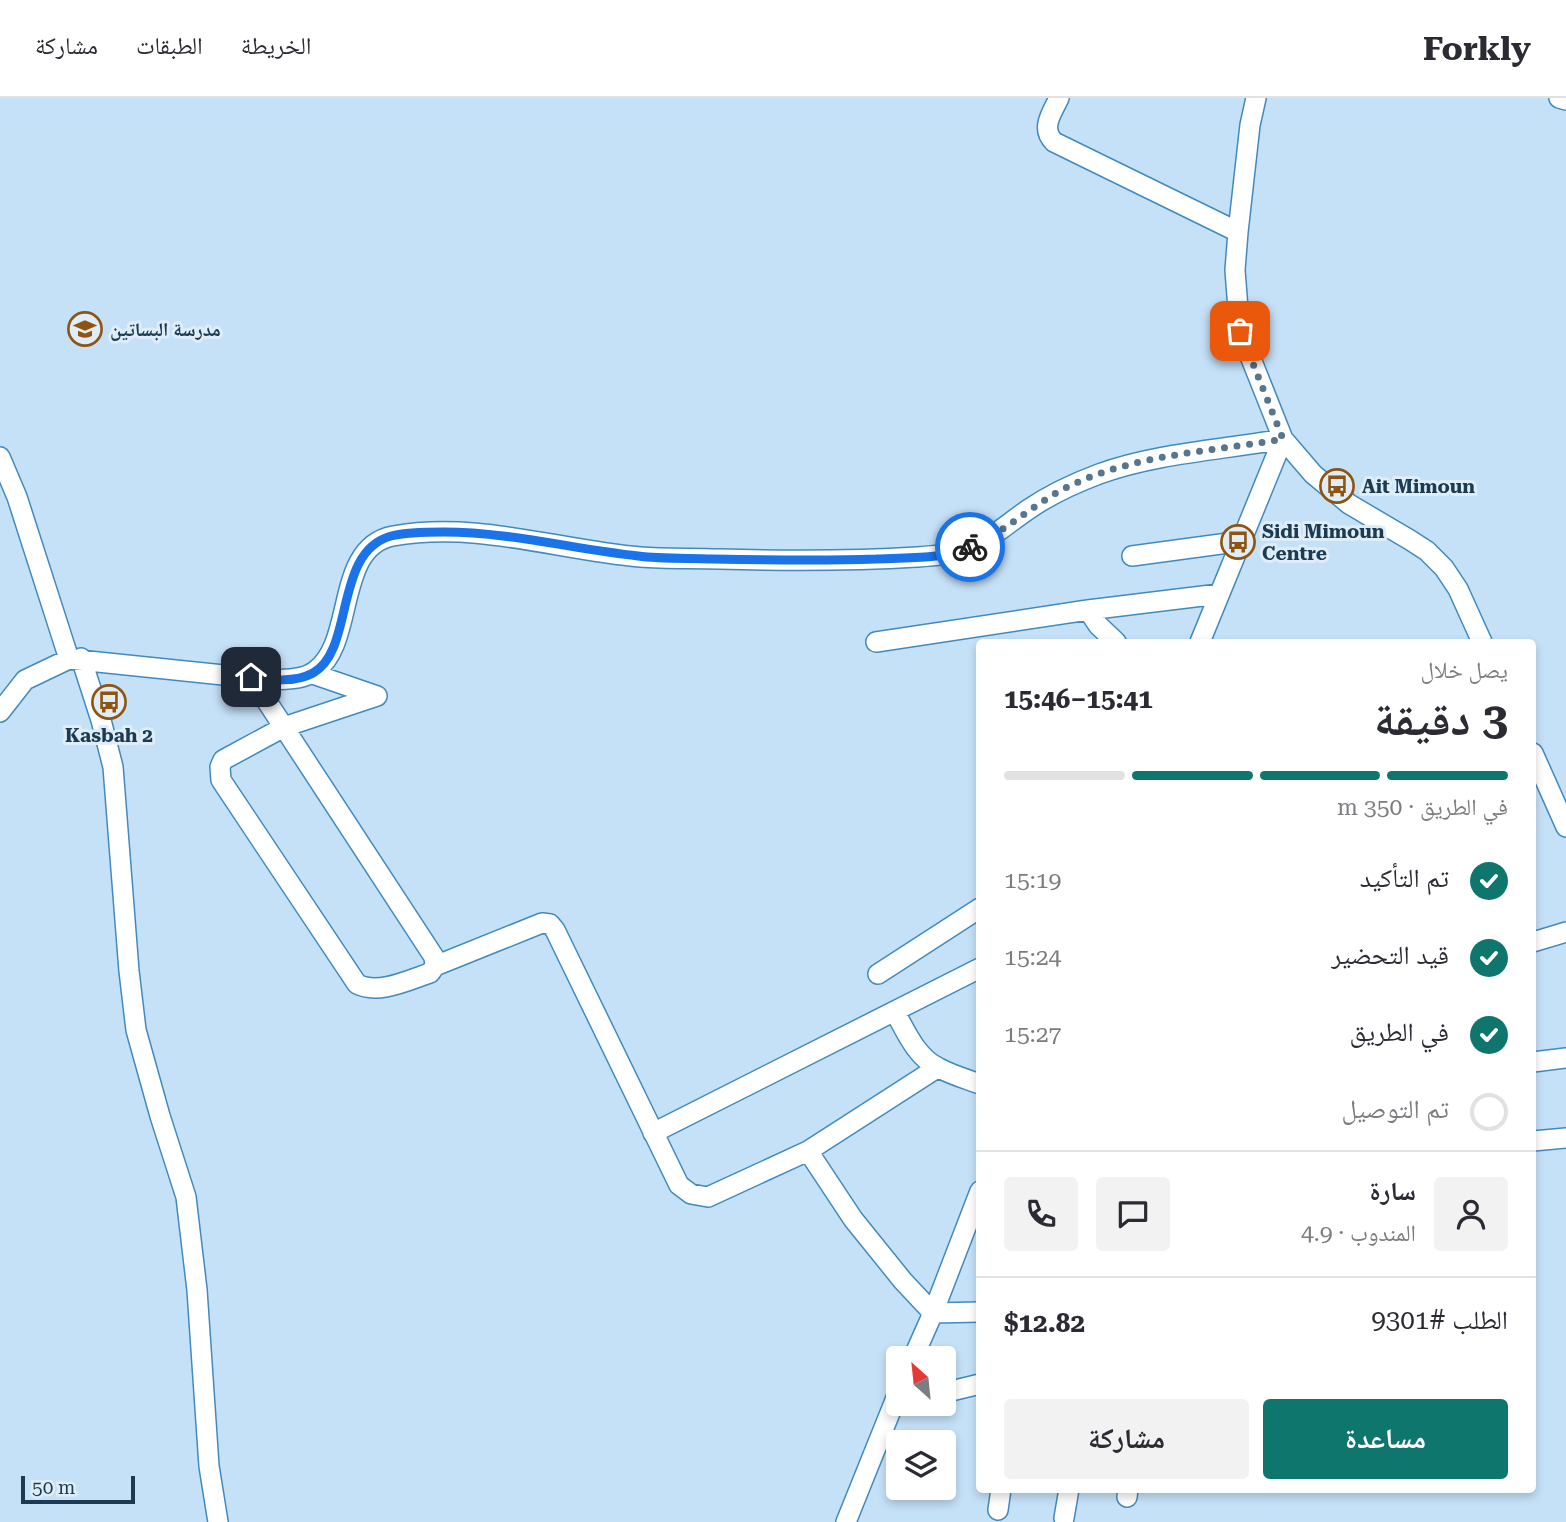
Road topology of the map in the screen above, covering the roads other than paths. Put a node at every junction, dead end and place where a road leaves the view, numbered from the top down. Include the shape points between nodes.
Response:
1 (1059, 98) edge
2 (1256, 98) edge
3 (1559, 98) edge
4 (1566, 100) edge
5 (1238, 232) junction
6 (1283, 439) junction
7 (0, 457) edge
8 (1242, 541) junction
9 (1132, 555) dead end
10 (1219, 594) junction
11 (1088, 610) junction
12 (1113, 639) edge
13 (1201, 639) edge
14 (1481, 639) edge
15 (876, 642) dead end
16 (75, 659) junction
17 (313, 674) junction
18 (251, 677) junction
19 (0, 712) edge
20 (284, 727) junction
21 (1536, 760) edge
22 (1566, 827) edge
23 (976, 911) edge
24 (1566, 932) edge
25 (1536, 941) edge
26 (435, 966) junction
27 (976, 970) edge
28 (878, 974) dead end
29 (895, 1012) junction
30 (1566, 1058) edge
31 (1536, 1062) edge
32 (937, 1068) junction
33 (976, 1083) edge
34 (653, 1133) junction
35 (1566, 1138) edge
36 (1536, 1141) edge
37 (808, 1151) junction
38 (976, 1201) edge
39 (976, 1312) edge
40 (933, 1313) junction
41 (918, 1346) edge
42 (976, 1385) edge
43 (956, 1390) edge
44 (889, 1416) edge
45 (1000, 1493) edge
46 (1068, 1493) edge
47 (998, 1510) dead end
48 (1064, 1518) dead end
49 (218, 1522) edge
50 (846, 1522) edge

1 - 5 street via 1046,129 1054,142
2 - 5 street
3 - 4 street
5 - 6 street via 1235,270 1240,331
6 - 8 street
6 - 14 street via 1312,474 1349,504 1436,560 1458,589
6 - 17 street via 1102,472 1052,495 976,544 938,555 827,561 639,557 472,532 390,537 362,557 335,645
7 - 16 street
8 - 9 street
8 - 10 street
10 - 11 street
10 - 13 street
11 - 12 street
11 - 15 street
16 - 18 street
16 - 19 street via 25,680
16 - 49 street via 101,720 113,767 136,1030 186,1197
17 - 18 street via 272,680
17 - 20 street via 377,696
18 - 20 street
20 - 26 street via 434,957
20 - 26 street via 223,760 221,780 357,984 377,989 430,972
21 - 22 street
23 - 28 street
24 - 25 street
26 - 34 street via 542,923 550,924
27 - 29 street
29 - 32 street via 913,1044
29 - 34 street
30 - 31 street
32 - 33 street
32 - 37 street
34 - 37 street via 679,1185 691,1194 708,1197
35 - 36 street
37 - 40 street via 853,1219
38 - 40 street
39 - 40 street
40 - 41 street
42 - 43 street
44 - 50 street
45 - 47 street
46 - 48 street

